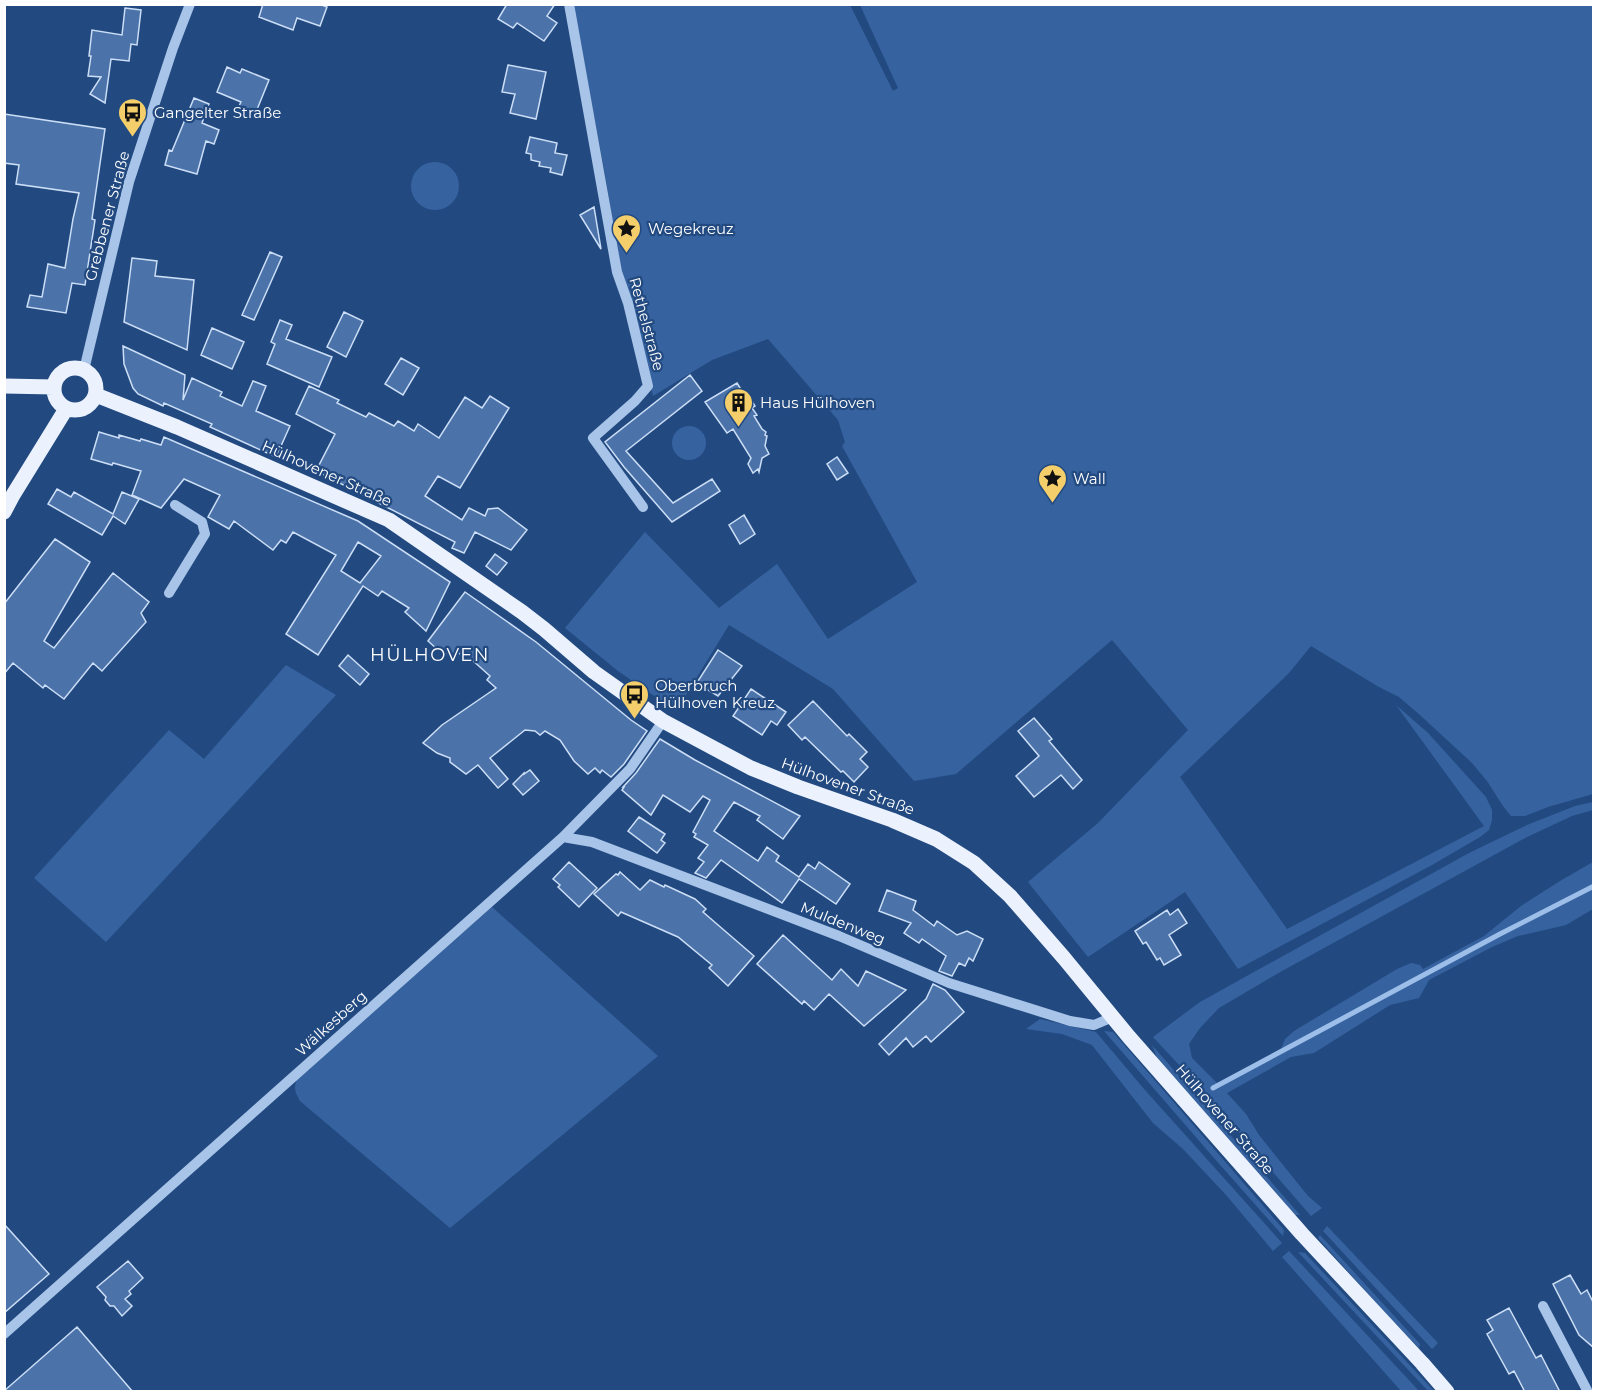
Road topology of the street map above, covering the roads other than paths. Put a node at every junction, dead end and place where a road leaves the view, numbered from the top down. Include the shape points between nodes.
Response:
1 (190, 4) edge
2 (569, 4) edge
3 (84, 370) junction
4 (4, 386) edge
5 (54, 387) junction
6 (96, 395) junction
7 (66, 409) junction
8 (175, 505) dead end
9 (643, 507) dead end
10 (4, 512) edge
11 (169, 593) dead end
12 (663, 721) junction
13 (563, 837) junction
14 (1113, 1017) junction
15 (1543, 1306) dead end
16 (4, 1334) edge
17 (1447, 1392) edge
18 (1588, 1392) edge

1 - 3 street, Grebbener Straße via 129,182
2 - 9 street, Rethelstraße via 617,272 648,386 593,438
3 - 5 main road via 64,370
3 - 6 main road via 94,380
4 - 5 main road
5 - 7 main road via 56,400
6 - 7 main road via 84,409
6 - 12 main road, Hülhovener Straße via 389,520 522,612 594,672
7 - 10 main road
8 - 11 street via 202,522 205,534
12 - 13 street, Wälkesberg via 630,768
12 - 14 main road, Hülhovener Straße via 751,768 936,839 974,863 1010,896
13 - 14 street, Muldenweg via 592,842 839,936 950,983 1071,1021 1094,1025
13 - 16 street, Wälkesberg
14 - 17 main road, Hülhovener Straße via 1302,1234
15 - 18 street

